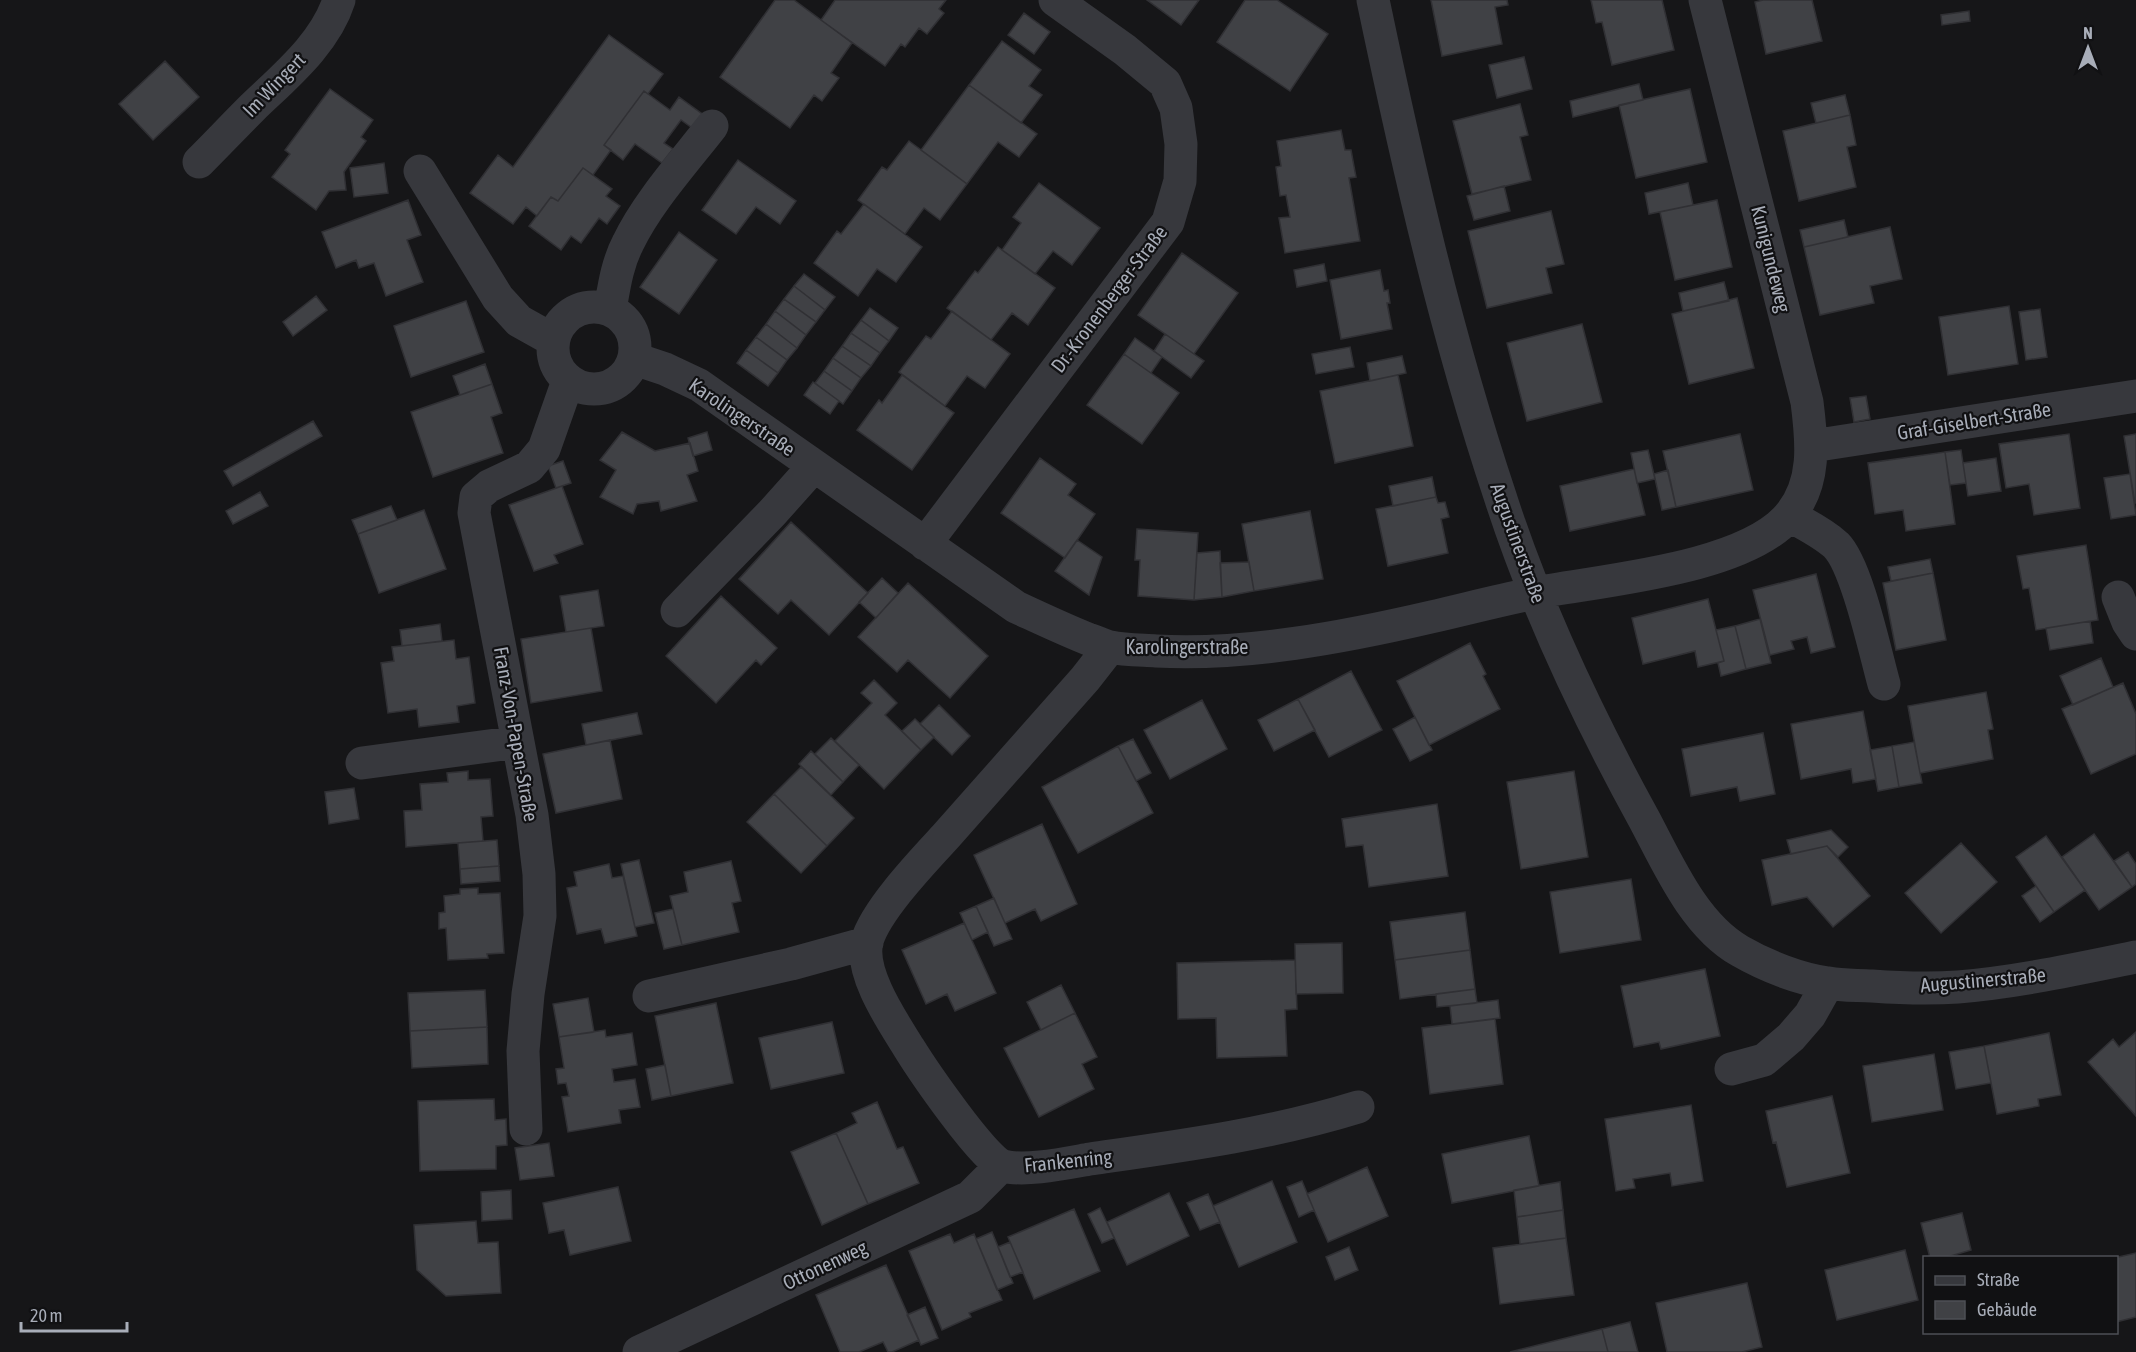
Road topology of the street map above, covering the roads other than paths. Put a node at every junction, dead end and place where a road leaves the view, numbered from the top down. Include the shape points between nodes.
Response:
1 (339, 0) edge
2 (1055, 0) edge
3 (1373, 0) edge
4 (1705, 0) edge
5 (712, 126) dead end
6 (199, 162) dead end
7 (420, 171) dead end
8 (610, 310) junction
9 (553, 340) junction
10 (635, 359) junction
11 (568, 381) junction
12 (2136, 396) edge
13 (1812, 446) junction
14 (814, 466) junction
15 (1790, 516) junction
16 (925, 544) junction
17 (1535, 593) junction
18 (2118, 597) dead end
19 (677, 611) dead end
20 (2136, 634) edge
21 (1110, 647) junction
22 (1884, 684) dead end
23 (518, 742) junction
24 (362, 763) dead end
25 (867, 943) junction
26 (2136, 957) edge
27 (1828, 983) junction
28 (649, 996) dead end
29 (1731, 1069) dead end
30 (1359, 1107) dead end
31 (526, 1129) dead end
32 (1001, 1166) junction
33 (639, 1352) edge

1 - 6 street, Im Wingert via 324,31 293,68
2 - 16 street, Dr.-Kronenberger-Straße via 1165,83 1178,117 1180,181 1168,222
3 - 17 street, Augustinerstraße via 1449,327 1500,498
4 - 13 street, Kunigundeweg via 1807,402
5 - 8 street via 627,244
7 - 9 street via 498,298 519,321
8 - 9 street via 592,307 574,311
8 - 10 street via 626,321 635,339
9 - 11 street via 558,369
10 - 11 street via 624,377 607,388 586,389
10 - 14 street, Karolingerstraße via 699,385
11 - 23 street, Franz-Von-Papen-Straße via 544,449 530,467 489,486 476,497 474,513
12 - 13 street, Graf-Giselbert-Straße
13 - 15 street, Kunigundeweg via 1807,484
14 - 16 street, Karolingerstraße
14 - 19 street, Karolingerstraße
15 - 17 street, Kunigundeweg via 1741,549 1688,564
15 - 22 street via 1836,546 1850,566
16 - 21 street, Karolingerstraße via 1016,607
17 - 21 street, Karolingerstraße via 1330,638 1233,650
17 - 27 street, Augustinerstraße via 1625,786 1680,887 1707,924 1738,950 1784,971
18 - 20 street
21 - 25 street via 912,874 877,921
23 - 24 street
23 - 31 street, Franz-Von-Papen-Straße via 532,815 540,916 523,1051
25 - 28 street
25 - 32 street, Frankenring via 869,976 889,1016 922,1069 980,1146
26 - 27 street, Augustinerstraße via 1958,987
27 - 29 street via 1810,1015 1791,1037 1764,1060
30 - 32 street, Frankenring via 1309,1122 1198,1144 1032,1167
32 - 33 street, Ottonenweg via 970,1197

